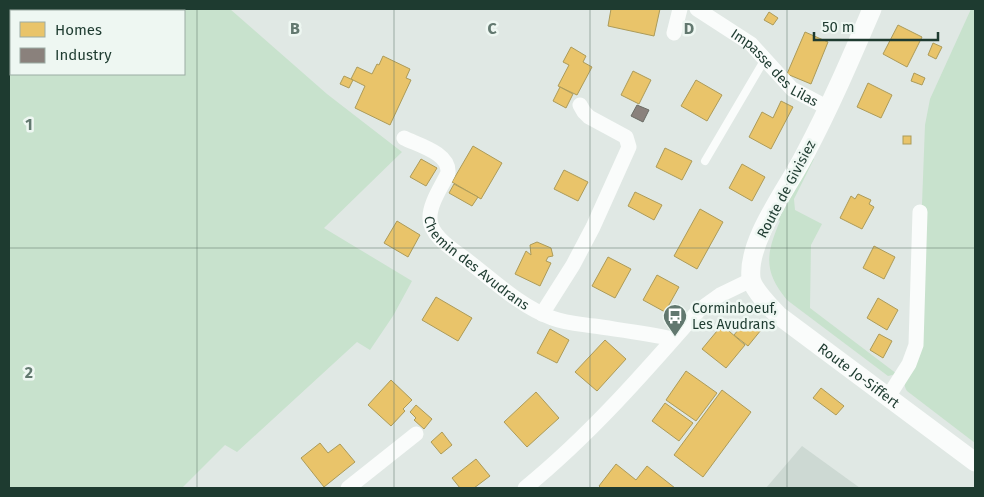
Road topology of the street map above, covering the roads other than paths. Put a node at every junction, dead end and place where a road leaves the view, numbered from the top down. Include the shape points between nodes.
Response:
1 (680, 9) edge
2 (697, 9) edge
3 (872, 9) edge
4 (674, 33) dead end
5 (765, 59) junction
6 (580, 105) dead end
7 (828, 108) junction
8 (404, 138) dead end
9 (705, 161) dead end
10 (920, 212) dead end
11 (751, 280) junction
12 (542, 314) junction
13 (673, 339) junction
14 (888, 397) junction
15 (416, 434) dead end
16 (975, 462) edge
17 (348, 488) edge
18 (525, 488) edge

1 - 4 street
2 - 5 street, Impasse des Lilas via 751,44
3 - 7 street, Route de Givisiez
5 - 7 street, Impasse des Lilas via 792,89
5 - 9 lane
6 - 12 street, Chemin des Avudrans via 589,117 626,137 629,147 593,227
7 - 11 street, Route de Givisiez via 767,220 752,256
8 - 12 street, Chemin des Avudrans via 438,155 449,167 432,208 432,229 513,296
10 - 14 street via 916,345 909,364
11 - 13 street via 707,303
11 - 14 street, Route Jo-Siffert via 778,315
12 - 13 street, Chemin des Avudrans via 567,322
13 - 18 street via 583,435
14 - 16 street, Route Jo-Siffert
15 - 17 street

